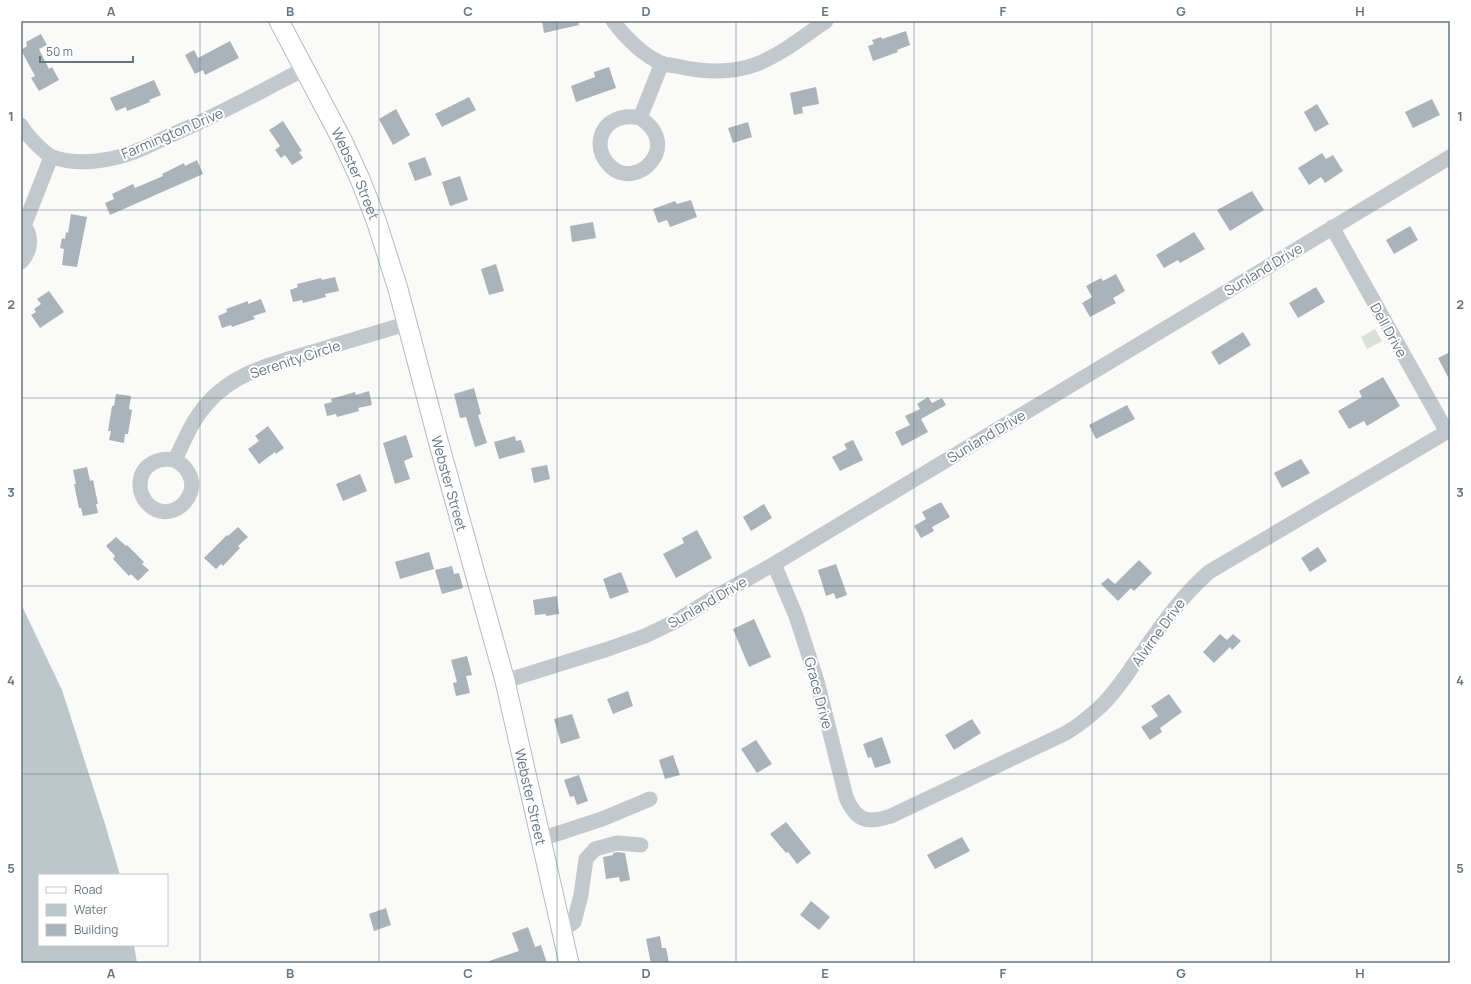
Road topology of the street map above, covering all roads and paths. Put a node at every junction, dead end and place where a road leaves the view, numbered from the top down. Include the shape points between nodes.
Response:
1 (278, 21) edge
2 (613, 21) edge
3 (826, 21) edge
4 (662, 64) junction
5 (304, 69) junction
6 (640, 118) dead end
7 (21, 125) edge
8 (52, 157) junction
9 (1450, 157) edge
10 (23, 224) edge
11 (1332, 227) junction
12 (21, 262) edge
13 (408, 324) junction
14 (1448, 431) edge
15 (175, 460) dead end
16 (774, 564) junction
17 (505, 681) junction
18 (650, 799) dead end
19 (864, 819) joint
20 (541, 839) junction
21 (641, 845) dead end
22 (562, 931) junction
23 (569, 963) edge

1 - 5 main road, Webster Street
2 - 4 street via 644,53
3 - 4 street via 782,51 756,64 726,71 696,71
4 - 6 street
5 - 8 street, Farmington Drive via 222,113 134,152 85,161
5 - 13 main road, Webster Street via 360,179 376,220
7 - 8 street
8 - 10 street
9 - 11 street, Sunland Drive
10 - 12 street via 30,245
11 - 14 street, Dell Drive
11 - 16 street, Sunland Drive
13 - 15 street, Serenity Circle via 279,362 239,378 206,405
13 - 17 main road, Webster Street
14 - 19 street, Alvirne Drive via 1209,572 1179,603 1101,707 1078,726 891,816 872,821
16 - 17 street, Sunland Drive via 676,621 645,636
16 - 19 street, Grace Drive via 796,616 817,681 846,797 854,812
17 - 20 main road, Webster Street
18 - 20 street via 602,819
20 - 22 main road, Webster Street
21 - 22 street via 617,843 595,849 586,859 574,922
22 - 23 main road, Webster Street

